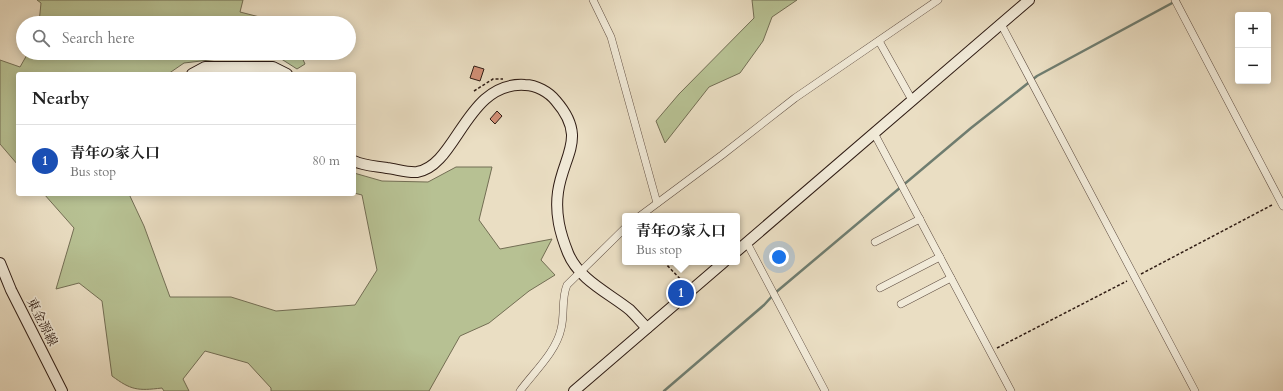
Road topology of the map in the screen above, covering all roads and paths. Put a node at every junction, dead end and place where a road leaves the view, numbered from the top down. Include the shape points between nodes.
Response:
1 (593, 0) edge
2 (938, 0) edge
3 (1029, 0) edge
4 (1175, 0) edge
5 (1001, 24) junction
6 (879, 40) junction
7 (196, 72) edge
8 (283, 72) edge
9 (912, 100) junction
10 (874, 133) junction
11 (356, 161) edge
12 (657, 203) junction
13 (1283, 206) edge
14 (644, 213) edge
15 (920, 219) junction
16 (622, 231) edge
17 (874, 242) dead end
18 (747, 243) junction
19 (740, 249) edge
20 (940, 257) junction
21 (0, 263) edge
22 (667, 265) edge
23 (720, 265) edge
24 (580, 271) junction
25 (951, 278) junction
26 (880, 288) dead end
27 (691, 290) junction
28 (901, 304) dead end
29 (646, 328) junction
30 (62, 391) edge
31 (520, 391) edge
32 (574, 391) edge
33 (825, 391) edge
34 (1011, 391) edge
35 (1195, 391) edge

1 - 12 street via 611,37
2 - 6 street
3 - 5 street
4 - 13 street
5 - 9 street
5 - 35 street
6 - 9 street
6 - 12 street via 795,98
7 - 8 street via 205,67 273,67
9 - 10 street
10 - 15 street
10 - 18 street
11 - 24 street via 416,172 427,168 437,160 479,105 490,95 510,85 526,84 540,89 554,98 565,111 571,124 570,154 558,190 557,209 559,227 569,255
12 - 14 street
15 - 17 street
15 - 20 street
16 - 24 street
18 - 19 street
18 - 33 street
20 - 25 street
20 - 26 street
21 - 30 street, 東金源線
22 - 27 path
23 - 27 street
24 - 29 street via 630,311
24 - 31 street via 565,291 562,328 558,339
25 - 28 street
25 - 34 street
27 - 29 street
29 - 32 street

